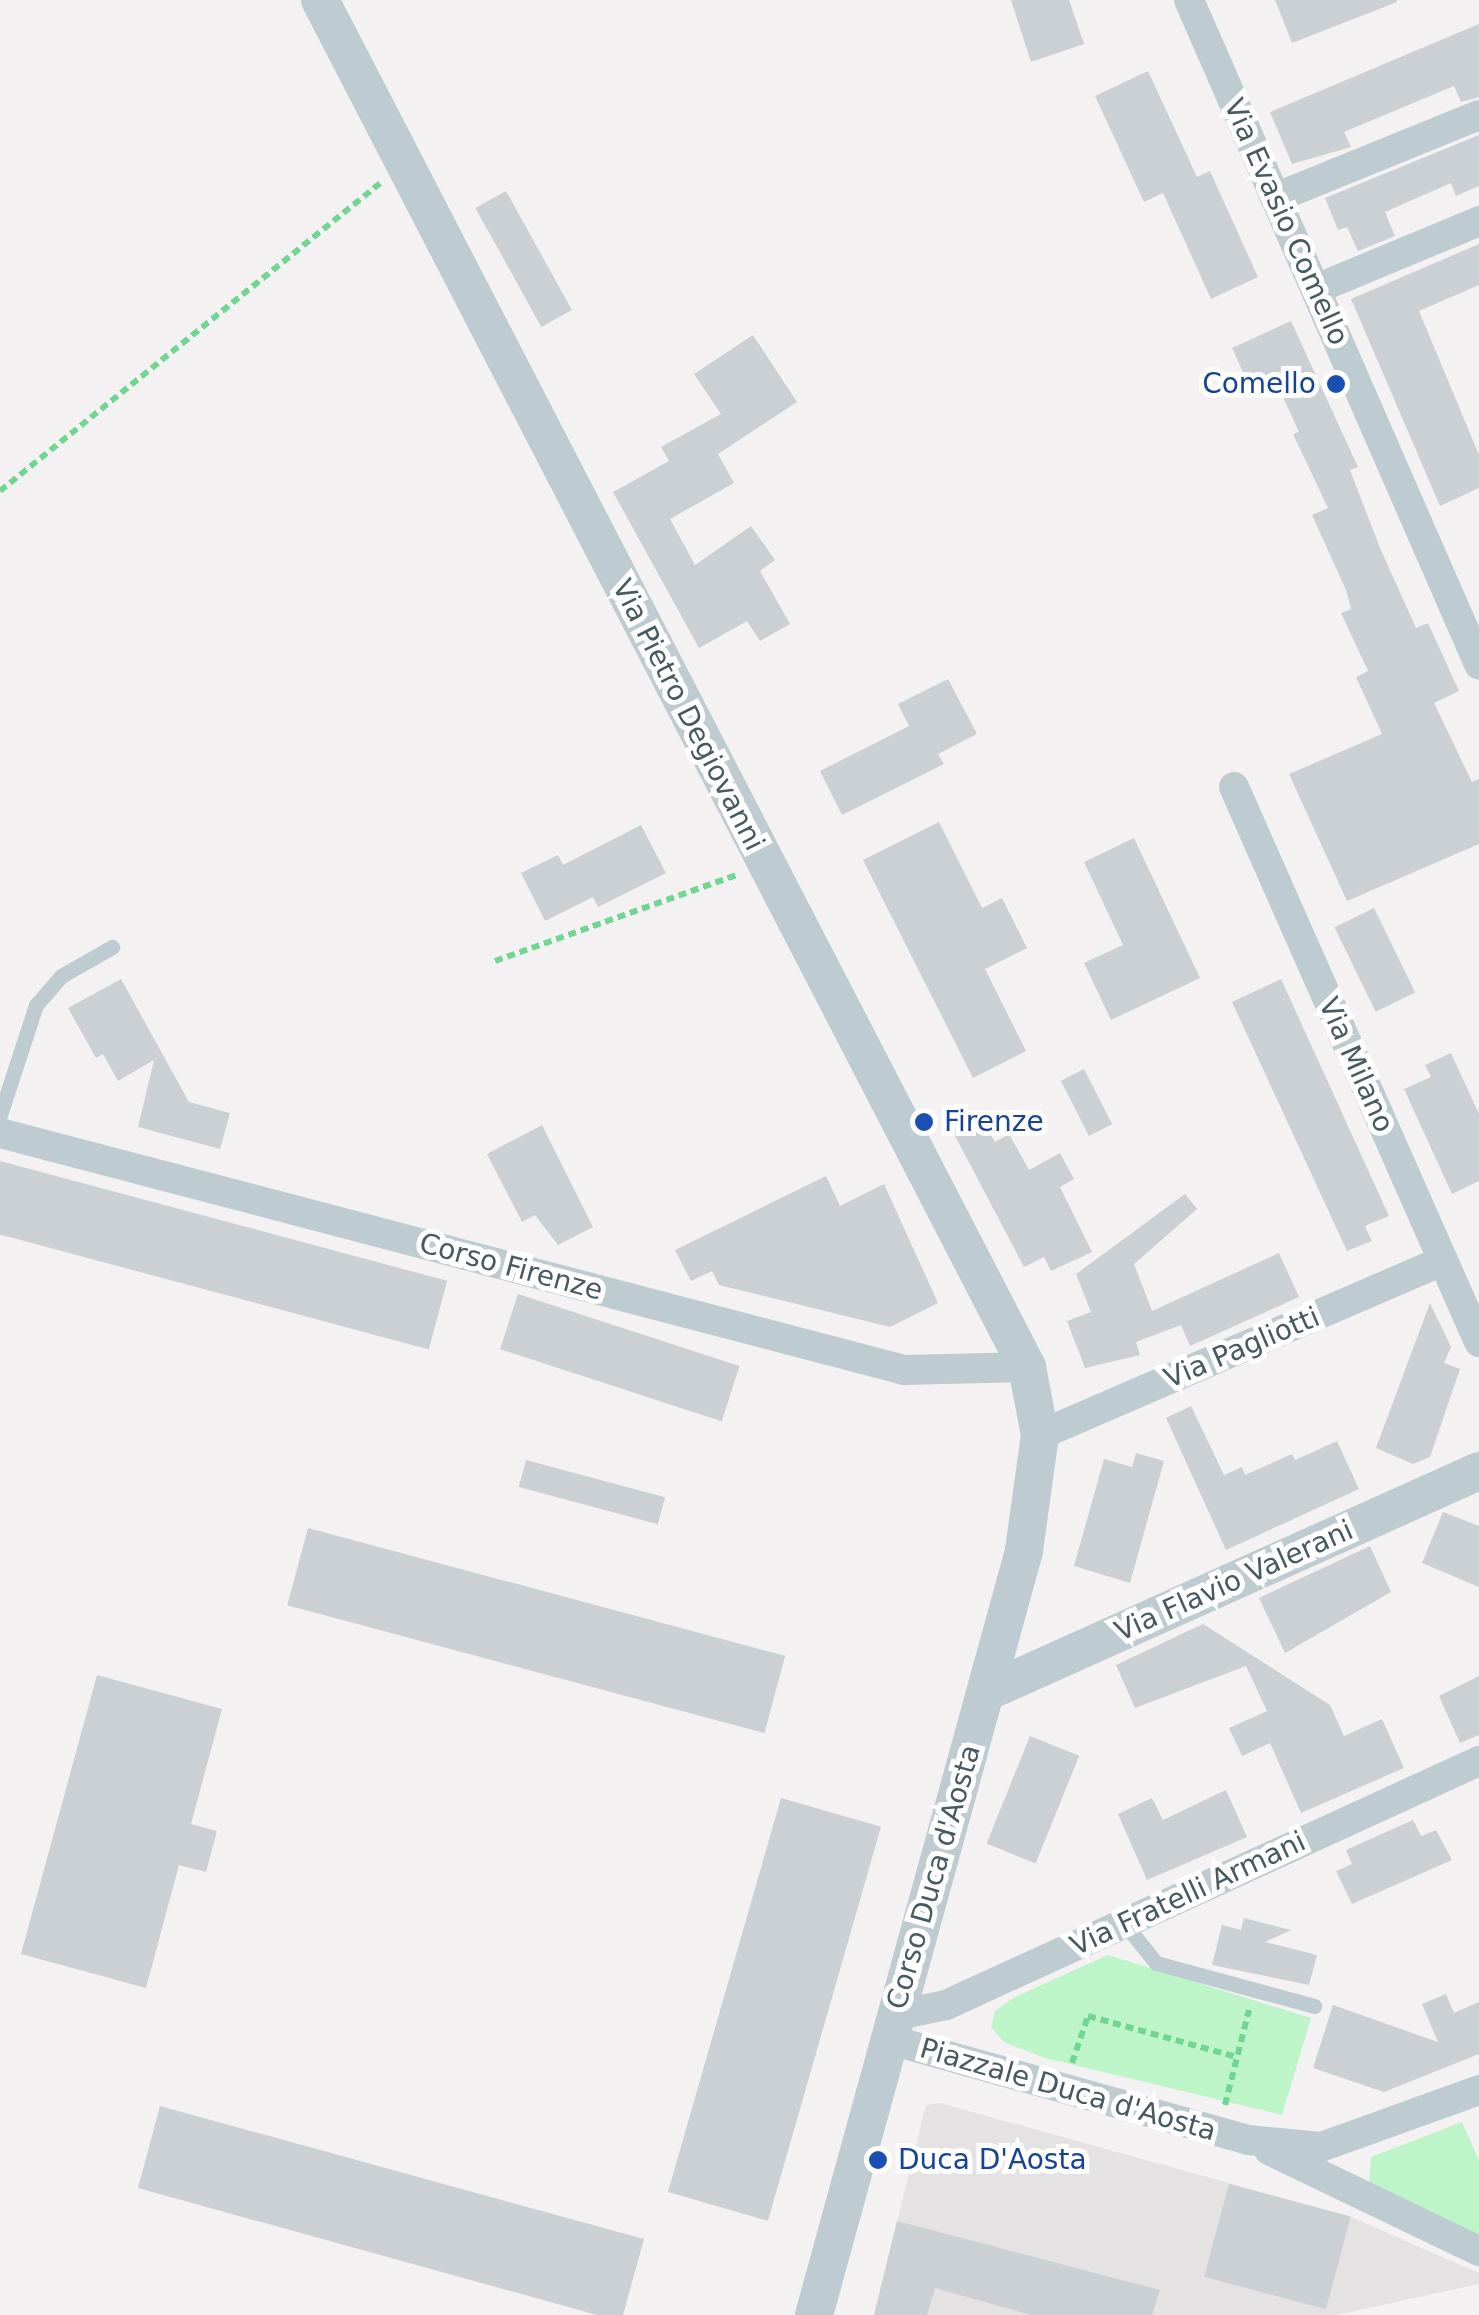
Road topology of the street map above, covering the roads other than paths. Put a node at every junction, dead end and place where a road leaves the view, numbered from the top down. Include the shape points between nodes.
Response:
1 (320, 0) edge
2 (1190, 0) edge
3 (1479, 115) edge
4 (1276, 198) junction
5 (1479, 220) edge
6 (1316, 290) junction
7 (1479, 664) edge
8 (1234, 787) dead end
9 (112, 947) dead end
10 (0, 1115) edge
11 (0, 1133) edge
12 (1443, 1261) junction
13 (1479, 1342) edge
14 (1027, 1367) junction
15 (1040, 1436) junction
16 (1479, 1471) edge
17 (989, 1691) junction
18 (1479, 1762) edge
19 (1124, 1923) junction
20 (1314, 2006) dead end
21 (890, 2028) junction
22 (1469, 2094) edge
23 (1248, 2140) junction
24 (1479, 2250) edge
25 (814, 2315) edge

1 - 14 street, Via Pietro Degiovanni
2 - 4 street, Via Evasio Comello
3 - 4 street
4 - 6 street, Via Evasio Comello
5 - 6 street
6 - 7 street, Via Evasio Comello
8 - 12 street, Via Milano
9 - 10 lane via 62,976 36,1005
11 - 14 street, Corso Firenze via 904,1370
12 - 13 street, Via Milano
12 - 15 street, Via Pagliotti
14 - 15 street, Via Pietro Degiovanni
15 - 17 street, Corso Duca d'Aosta via 1028,1533
16 - 17 street, Via Flavio Valerani
17 - 21 street, Corso Duca d'Aosta
18 - 19 street, Via Fratelli Armani
19 - 20 lane via 1156,1963
19 - 21 street, Via Fratelli Armani
21 - 23 street, Piazzale Duca d'Aosta via 1064,2089
21 - 25 street, Corso Duca d'Aosta
22 - 23 street, Piazzale Duca d'Aosta via 1321,2147
23 - 24 street, Piazzale Duca d'Aosta

